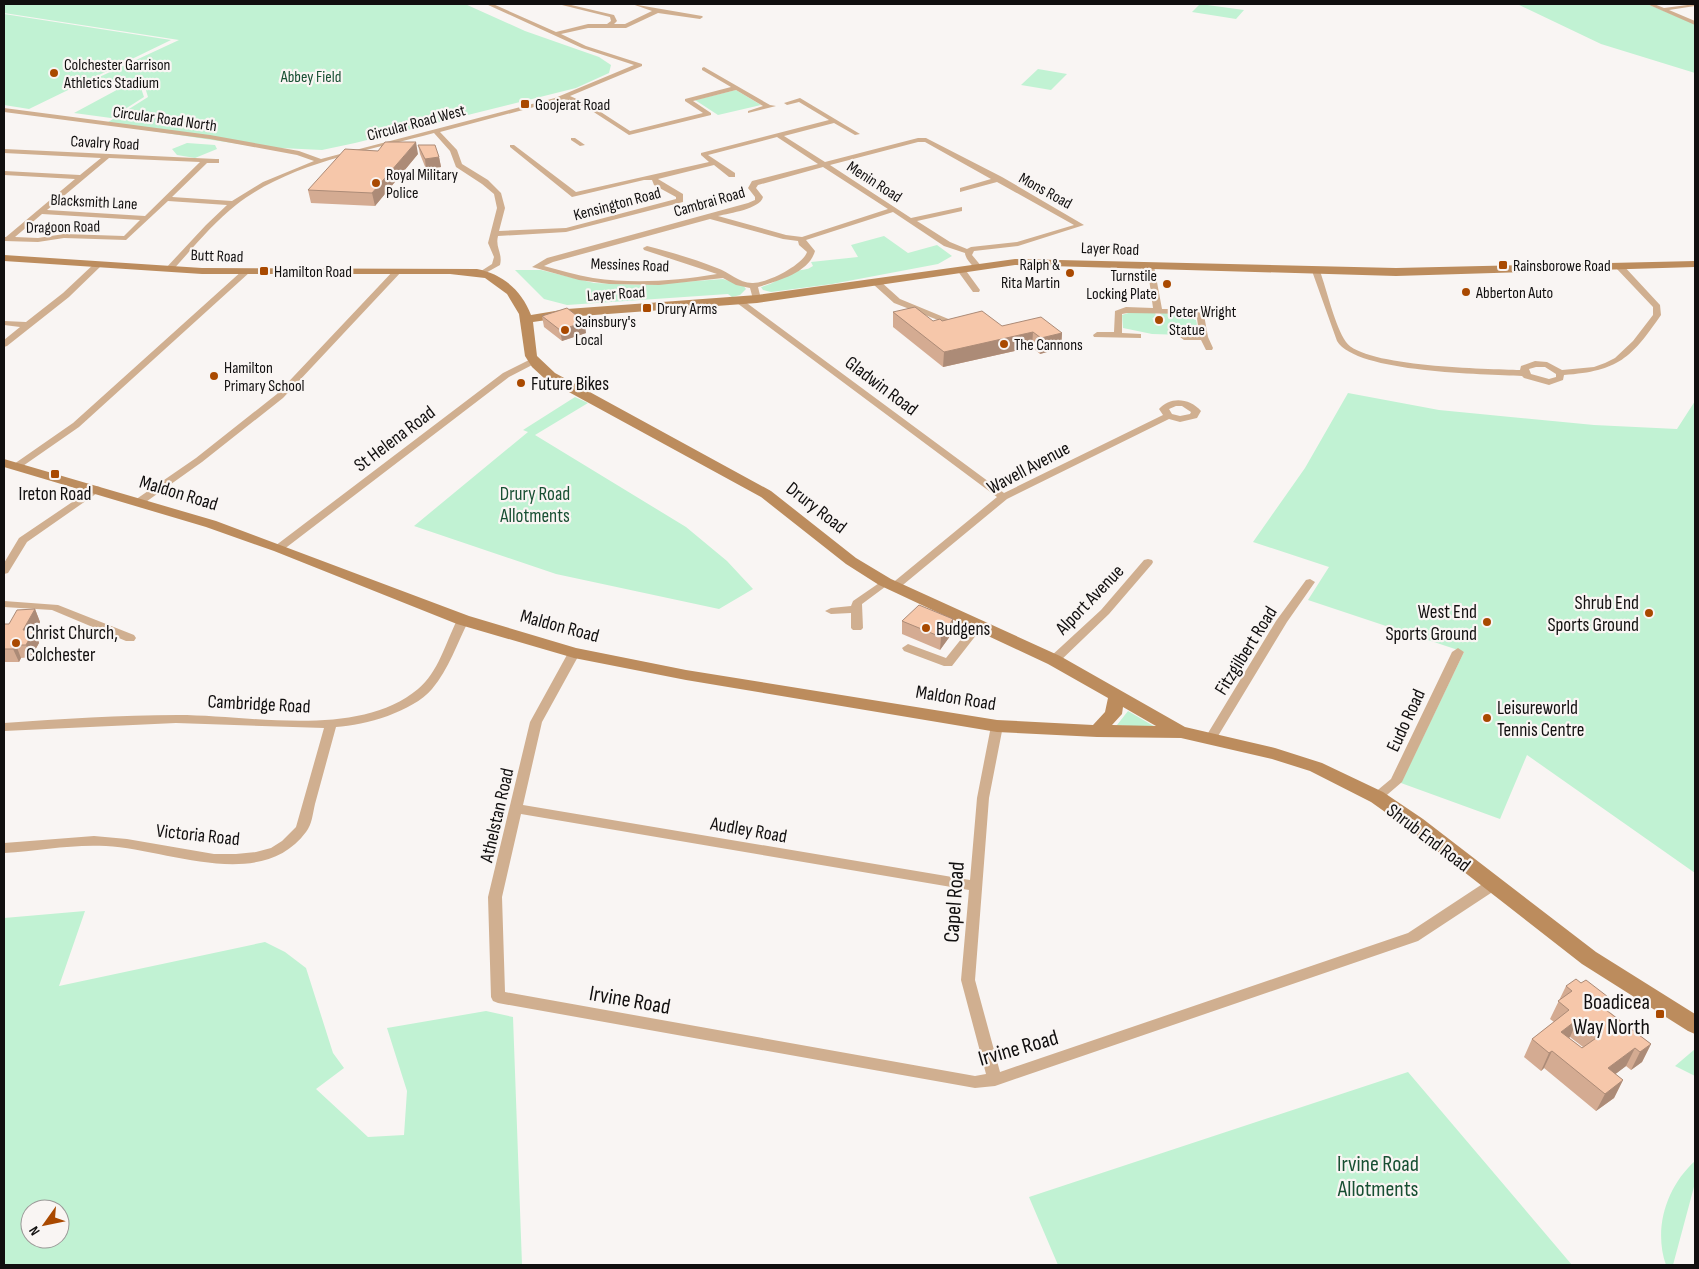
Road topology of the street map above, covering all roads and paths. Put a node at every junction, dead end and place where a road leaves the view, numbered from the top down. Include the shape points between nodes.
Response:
1 (489, 4) edge
2 (561, 4) edge
3 (636, 4) edge
4 (1650, 4) edge
5 (1695, 4) edge
6 (1663, 9) junction
7 (657, 11) junction
8 (700, 18) dead end
9 (1695, 23) edge
10 (609, 26) junction
11 (626, 26) junction
12 (636, 30) dead end
13 (556, 34) junction
14 (704, 69) dead end
15 (737, 88) junction
16 (678, 95) dead end
17 (565, 97) junction
18 (687, 100) junction
19 (770, 107) junction
20 (4, 110) edge
21 (750, 112) dead end
22 (834, 121) junction
23 (436, 130) junction
24 (857, 134) dead end
25 (778, 135) junction
26 (573, 139) dead end
27 (926, 140) joint
28 (582, 145) dead end
29 (512, 146) dead end
30 (4, 151) edge
31 (106, 156) junction
32 (206, 160) junction
33 (216, 160) dead end
34 (321, 161) junction
35 (715, 163) junction
36 (824, 164) junction
37 (4, 173) edge
38 (732, 175) dead end
39 (82, 177) junction
40 (654, 178) junction
41 (999, 180) junction
42 (963, 190) dead end
43 (168, 199) junction
44 (235, 203) junction
45 (959, 209) dead end
46 (893, 210) junction
47 (40, 212) junction
48 (710, 216) junction
49 (147, 218) junction
50 (911, 220) junction
51 (494, 234) junction
52 (6, 239) edge
53 (802, 239) junction
54 (647, 248) dead end
55 (969, 252) junction
56 (4, 258) edge
57 (1695, 264) edge
58 (98, 265) junction
59 (1150, 266) junction
60 (1619, 266) junction
61 (536, 267) joint
62 (978, 267) junction
63 (169, 269) junction
64 (961, 270) junction
65 (398, 271) junction
66 (1316, 271) junction
67 (246, 272) junction
68 (482, 273) junction
69 (724, 276) junction
70 (877, 283) junction
71 (754, 286) junction
72 (976, 290) dead end
73 (757, 299) junction
74 (740, 301) junction
75 (1158, 310) junction
76 (526, 319) junction
77 (4, 323) edge
78 (28, 324) junction
79 (961, 326) edge
80 (1098, 335) dead end
81 (1118, 336) junction
82 (1138, 336) dead end
83 (1184, 336) dead end
84 (1204, 337) junction
85 (4, 344) edge
86 (1209, 348) dead end
87 (533, 361) junction
88 (1560, 372) junction
89 (1524, 373) junction
90 (1168, 416) dead end
91 (10, 465) edge
92 (96, 489) junction
93 (1003, 496) junction
94 (139, 502) junction
95 (280, 548) junction
96 (1148, 562) dead end
97 (4, 571) edge
98 (1310, 582) dead end
99 (890, 584) junction
100 (4, 604) edge
101 (856, 609) junction
102 (831, 611) dead end
103 (463, 620) junction
104 (978, 625) junction
105 (857, 628) dead end
106 (130, 638) dead end
107 (908, 648) dead end
108 (574, 652) junction
109 (1458, 652) dead end
110 (1054, 660) junction
111 (1117, 697) junction
112 (331, 725) junction
113 (997, 726) junction
114 (4, 727) edge
115 (1098, 732) junction
116 (1128, 732) joint
117 (1181, 732) junction
118 (1211, 738) junction
119 (1376, 797) junction
120 (518, 809) junction
121 (4, 848) edge
122 (1492, 885) junction
123 (975, 886) junction
124 (498, 997) joint
125 (1695, 1025) edge
126 (995, 1080) junction

1 - 13 street
2 - 10 street via 612,16 614,21
3 - 7 street
4 - 6 street
5 - 6 street
6 - 9 street
7 - 8 street
7 - 11 street
10 - 11 street
10 - 13 street via 588,26
11 - 12 street
13 - 17 street, Circular Road West via 640,65
14 - 15 street
15 - 18 street
15 - 19 street
16 - 18 street
17 - 18 street via 588,106 630,134 709,114
17 - 23 street, Circular Road West
19 - 21 street
19 - 22 street via 800,100
20 - 34 street, Circular Road North via 210,137 299,153
22 - 24 street
22 - 25 street
23 - 34 street, Circular Road West
23 - 51 street via 453,150 459,165 497,193 501,208
25 - 35 street via 703,154
25 - 36 street, Menin Road
26 - 28 street
27 - 36 street, Cambrai Road
27 - 41 street, Mons Road
29 - 40 street via 575,195
30 - 31 street, Cavalry Road
31 - 32 street, Cavalry Road
31 - 39 street
32 - 33 street, Cavalry Road
32 - 43 street
34 - 44 street, Circular Road West via 270,182
35 - 38 street
35 - 40 street, Kensington Road
36 - 46 street, Menin Road
36 - 48 street, Cambrai Road via 755,183 752,188 759,197 758,201
37 - 39 street
39 - 47 street
40 - 51 street, Kensington Road via 680,196 680,200 566,230
41 - 42 street, Mons Road
41 - 55 street, Mons Road via 1080,225 1018,244
43 - 44 street
43 - 49 street, Dragoon Road
44 - 63 street, Circular Road West
45 - 50 street, Menin Road
46 - 50 street, Menin Road
46 - 53 street
47 - 49 street, Blacksmith Lane
47 - 52 street
48 - 53 street
48 - 61 street, Cambrai Road via 550,260
49 - 52 street, Dragoon Road via 126,238 64,236 38,240
50 - 55 street, Menin Road via 947,244
51 - 68 street via 492,243 498,257 496,265
53 - 71 street via 811,251 808,259 774,280
54 - 69 street, Messines Road via 716,270
55 - 62 street
56 - 58 main road, Butt Road
57 - 60 main road, Layer Road
58 - 63 main road, Butt Road
58 - 78 street
59 - 62 main road, Layer Road via 1026,262
59 - 66 main road, Layer Road
59 - 75 street
60 - 66 main road, Layer Road
60 - 88 street via 1658,307 1657,315 1622,359 1593,370
61 - 69 street, Messines Road via 612,282
62 - 64 main road, Layer Road
63 - 67 main road, Butt Road
64 - 70 main road, Layer Road
64 - 72 street
65 - 67 main road, Butt Road
65 - 68 main road, Butt Road
65 - 94 street via 280,396
66 - 89 street via 1344,346 1359,356 1445,370
67 - 91 street via 76,424
68 - 76 main road, Butt Road via 514,293 523,306
69 - 71 street, Messines Road
70 - 73 main road, Layer Road
70 - 79 street via 897,301
71 - 73 street
73 - 74 main road, Layer Road
74 - 76 main road, Layer Road via 567,313
74 - 93 street, Gladwin Road
75 - 81 street via 1118,313
75 - 84 street via 1193,312 1201,317
76 - 87 main road
77 - 78 street
78 - 85 street
80 - 81 street
81 - 82 street
83 - 84 street
84 - 86 street
87 - 95 street, St Helena Road via 506,375
87 - 99 main road, Drury Road via 550,376 766,494 851,561
88 - 89 street via 1553,367 1536,364 1526,366
88 - 89 street via 1560,378 1549,382
90 - 93 street, Wavell Avenue
91 - 92 main road, Maldon Road
92 - 94 main road, Maldon Road
92 - 97 street via 23,540
93 - 99 street, Wavell Avenue
94 - 95 main road, Maldon Road
95 - 103 main road, Maldon Road
96 - 110 street, Alport Avenue via 1105,612
98 - 118 street, Fitzgilbert Road via 1282,621
99 - 101 street, Wavell Avenue via 857,603
99 - 104 main road, Drury Road
100 - 106 street via 54,607
101 - 102 street
101 - 105 street
103 - 108 main road, Maldon Road
103 - 112 street, Cambridge Road via 431,684 422,692 387,712
104 - 107 street via 948,664
104 - 110 main road, Drury Road
108 - 113 main road, Maldon Road via 686,675
108 - 120 street, Athelstan Road via 536,722
109 - 119 street, Eudo Road via 1396,782
110 - 111 main road, Drury Road
111 - 115 main road via 1113,714
111 - 117 main road, Drury Road
112 - 114 street, Cambridge Road via 200,719
112 - 121 street, Victoria Road via 302,829 276,851 244,858 208,858 108,841
113 - 115 main road, Maldon Road
113 - 123 street, Capel Road via 983,798
115 - 116 main road, Maldon Road
116 - 117 main road, Shrub End Road
117 - 118 main road, Shrub End Road
118 - 119 main road, Shrub End Road via 1316,767
119 - 122 main road, Shrub End Road via 1416,824
120 - 123 street, Audley Road
120 - 124 street, Athelstan Road via 496,896
122 - 125 main road, Shrub End Road via 1588,958
122 - 126 street, Irvine Road via 1413,937
123 - 126 street, Capel Road via 968,980
124 - 126 street, Irvine Road via 975,1082

